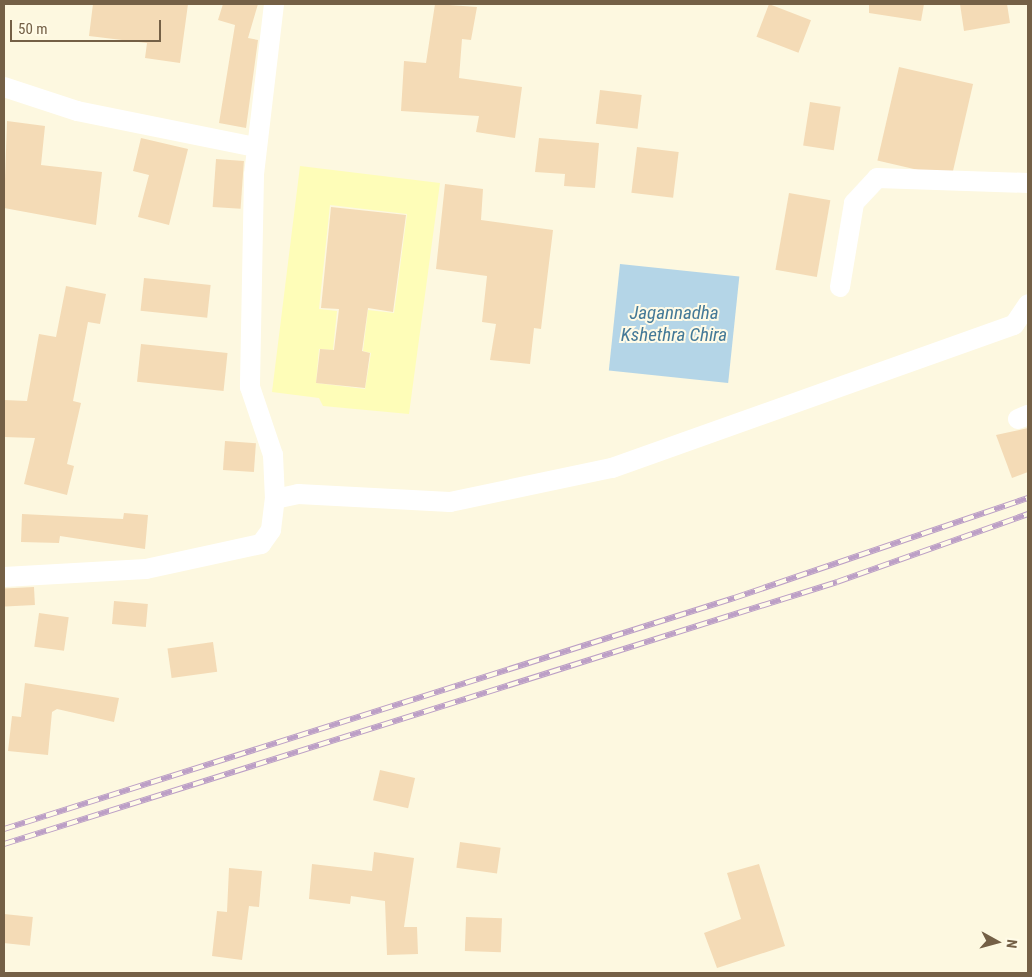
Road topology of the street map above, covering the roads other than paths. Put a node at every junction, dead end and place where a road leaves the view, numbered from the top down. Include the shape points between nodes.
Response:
1 (274, 4) edge
2 (4, 87) edge
3 (256, 147) junction
4 (1028, 183) edge
5 (840, 286) dead end
6 (1028, 304) edge
7 (275, 499) junction
8 (4, 577) edge

1 - 3 street
2 - 3 street via 77,111
3 - 7 street via 250,387 272,455
4 - 5 street via 877,178 854,203
6 - 7 street via 1014,326 612,468 450,502 298,494
7 - 8 street via 271,530 261,544 146,569

